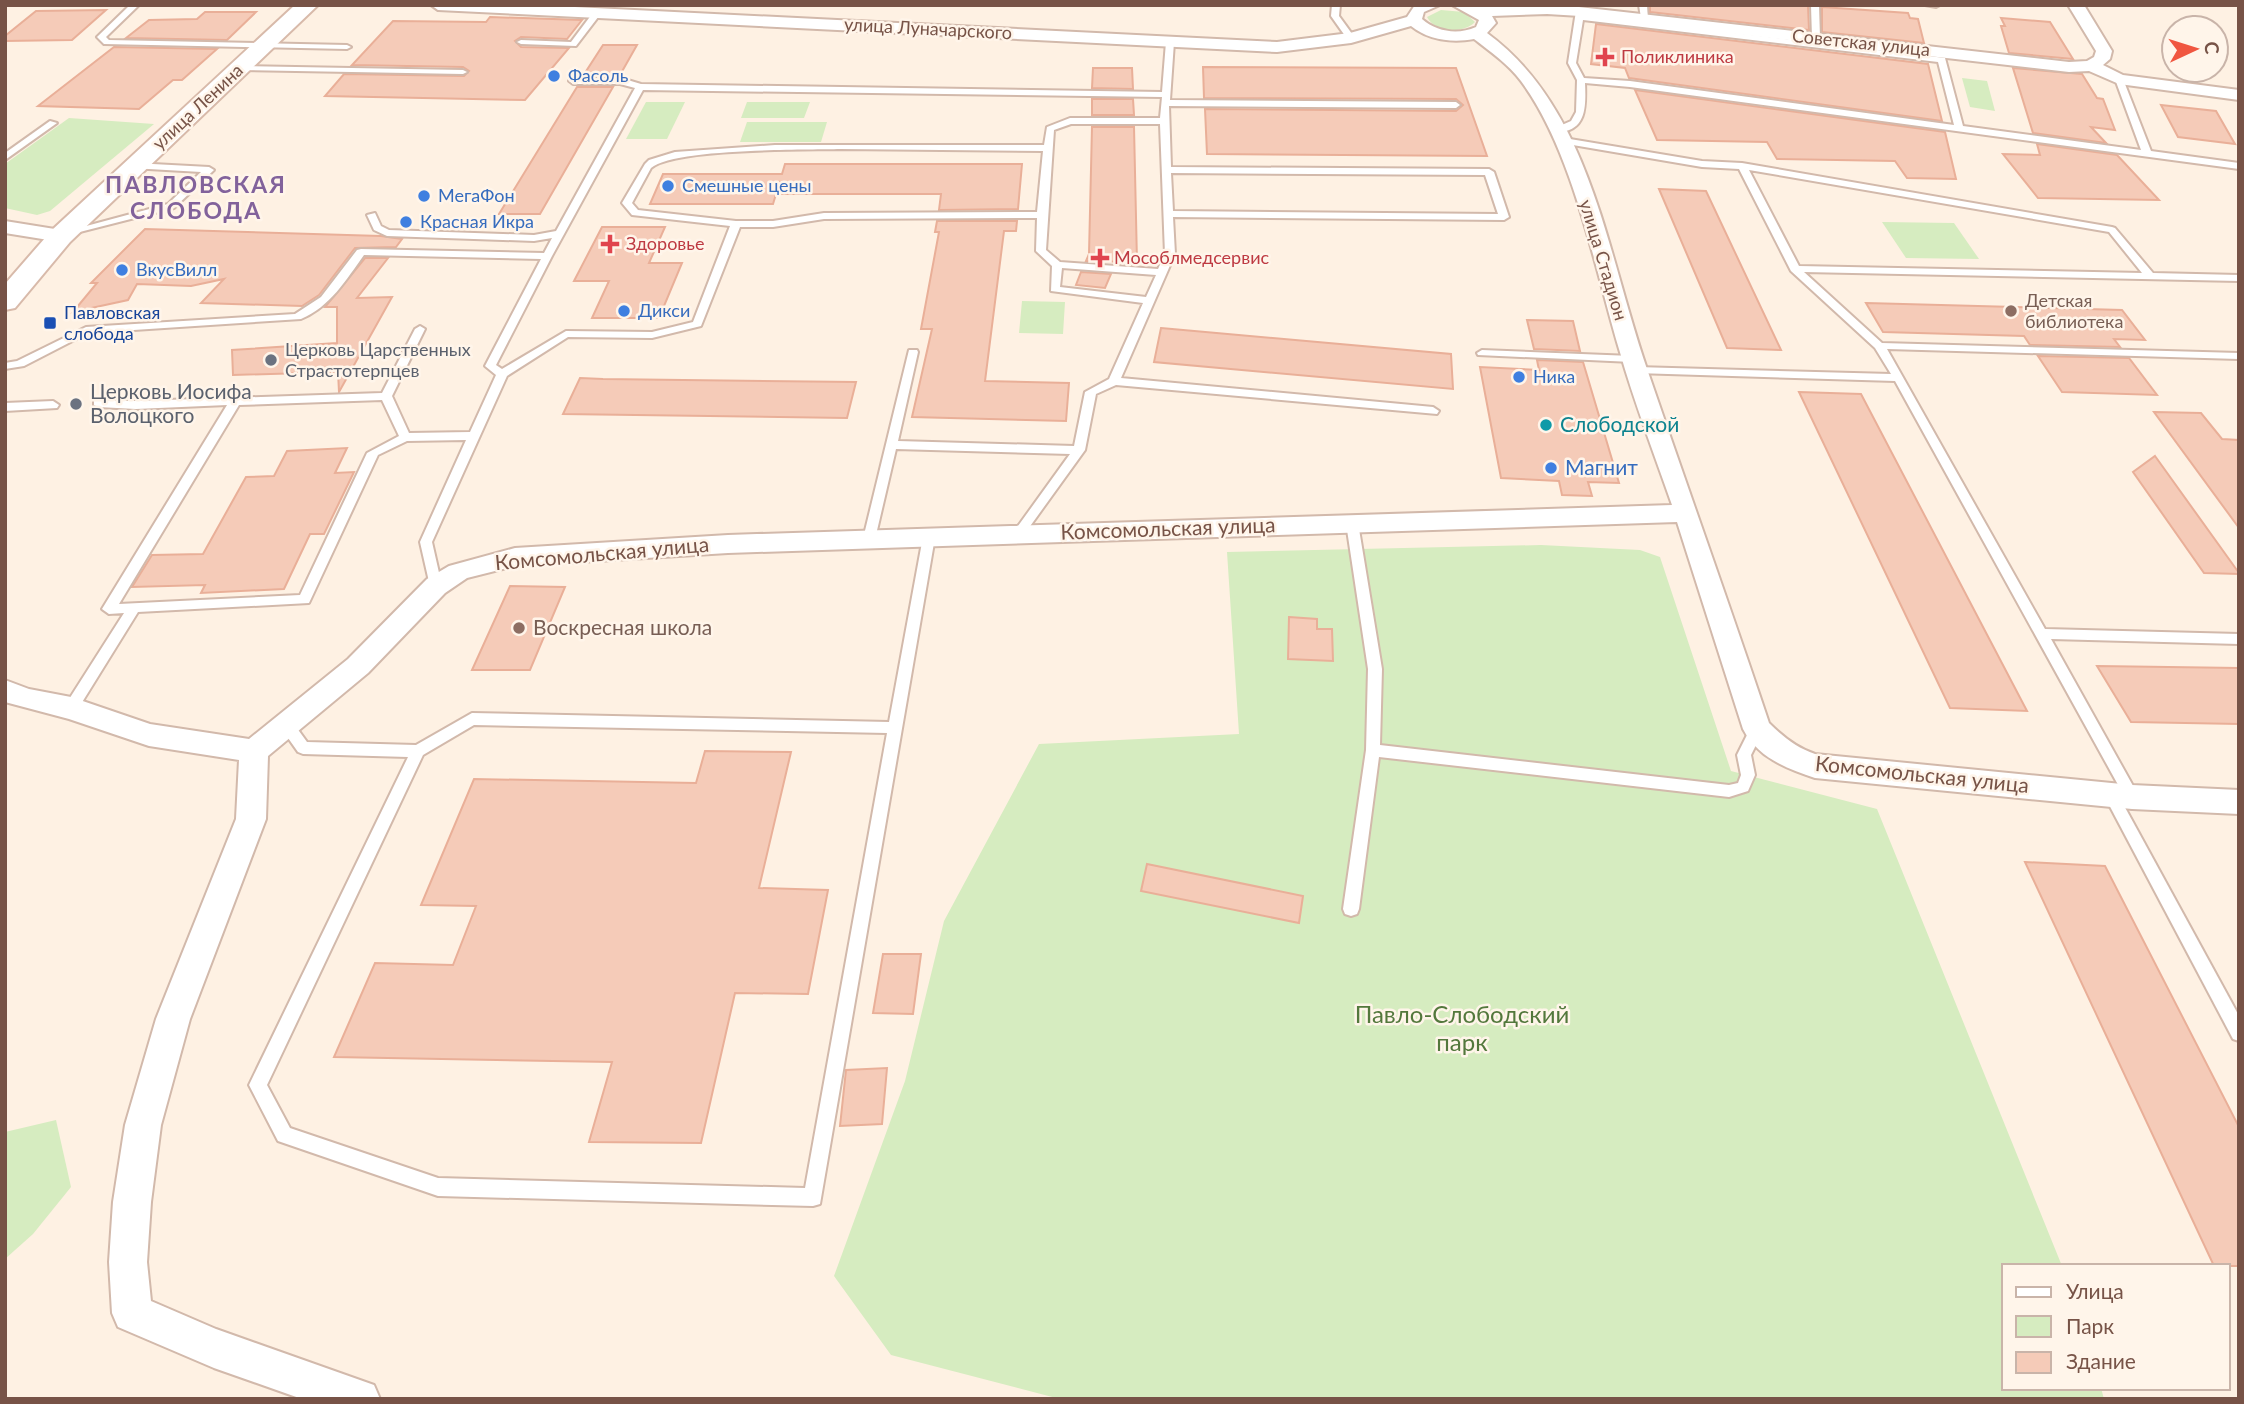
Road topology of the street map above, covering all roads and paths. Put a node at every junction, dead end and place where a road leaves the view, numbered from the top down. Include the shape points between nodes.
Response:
1 (135, 5) edge
2 (308, 5) edge
3 (438, 5) edge
4 (805, 5) edge
5 (1336, 5) edge
6 (1433, 5) edge
7 (1459, 5) edge
8 (1815, 5) edge
9 (1929, 5) edge
10 (1936, 5) edge
11 (2076, 5) edge
12 (598, 12) junction
13 (1480, 12) junction
14 (1644, 12) edge
15 (1580, 14) junction
16 (1414, 20) junction
17 (786, 21) junction
18 (1476, 33) junction
19 (1351, 38) junction
20 (1816, 38) junction
21 (1170, 42) junction
22 (521, 43) dead end
23 (264, 45) junction
24 (347, 47) dead end
25 (2091, 66) junction
26 (240, 68) junction
27 (463, 72) dead end
28 (2119, 79) junction
29 (1581, 80) junction
30 (573, 81) dead end
31 (640, 87) junction
32 (2239, 95) edge
33 (1166, 99) junction
34 (1456, 105) dead end
35 (1164, 121) junction
36 (53, 123) dead end
37 (1959, 127) junction
38 (1561, 136) junction
39 (1048, 148) junction
40 (2147, 153) junction
41 (5, 157) edge
42 (134, 166) junction
43 (1742, 166) junction
44 (2239, 166) edge
45 (1166, 170) junction
46 (1169, 214) junction
47 (372, 215) dead end
48 (1042, 215) junction
49 (736, 224) junction
50 (5, 227) edge
51 (561, 233) junction
52 (61, 236) junction
53 (547, 256) junction
54 (1057, 265) junction
55 (1795, 269) junction
56 (1163, 272) junction
57 (2150, 276) junction
58 (2238, 278) edge
59 (1151, 301) junction
60 (5, 302) edge
61 (420, 329) dead end
62 (1879, 346) junction
63 (913, 352) dead end
64 (1482, 353) dead end
65 (2239, 356) edge
66 (1634, 364) junction
67 (5, 366) edge
68 (502, 374) junction
69 (1899, 378) junction
70 (1114, 382) junction
71 (386, 396) junction
72 (235, 402) junction
73 (98, 403) dead end
74 (53, 405) dead end
75 (5, 407) edge
76 (1433, 411) dead end
77 (474, 436) junction
78 (405, 437) junction
79 (891, 445) junction
80 (1079, 450) junction
81 (1687, 513) junction
82 (1352, 523) junction
83 (1019, 533) junction
84 (929, 537) junction
85 (869, 539) junction
86 (436, 586) junction
87 (134, 608) junction
88 (2041, 634) junction
89 (2239, 639) edge
90 (5, 675) edge
91 (12, 696) edge
92 (71, 708) junction
93 (286, 724) junction
94 (896, 728) junction
95 (1757, 729) junction
96 (1373, 750) junction
97 (254, 751) junction
98 (418, 751) junction
99 (2121, 796) junction
100 (2239, 802) edge
101 (1351, 909) dead end
102 (2239, 1032) edge
103 (360, 1399) edge

1 - 23 lane via 101,37 107,42
2 - 23 main road, улица Ленина
3 - 12 street, улица Луначарского
4 - 17 street
5 - 19 lane via 1335,16
6 - 16 street via 1419,9
7 - 13 street
8 - 20 lane
9 - 10 lane
11 - 25 street via 2104,51 2102,59
12 - 17 street, улица Луначарского
12 - 22 lane via 573,44
13 - 15 street, Советская улица via 1547,9
13 - 18 street via 1488,23
14 - 15 street, Советская улица
14 - 20 street, Советская улица
15 - 29 lane via 1572,63
15 - 37 lane via 1942,60
16 - 18 street via 1439,34
16 - 19 street, улица Луначарского
17 - 21 street, улица Луначарского
18 - 38 street, улица Стадион via 1507,55 1526,77
19 - 21 street, улица Луначарского via 1277,47
20 - 25 street, Советская улица
21 - 33 lane
23 - 24 lane
23 - 26 main road, улица Ленина
25 - 28 street, Советская улица
26 - 27 lane
26 - 42 main road, улица Ленина
28 - 32 street, Советская улица
28 - 40 lane
29 - 37 lane
29 - 38 lane via 1581,116
30 - 31 lane via 621,81
31 - 33 lane
31 - 51 lane
33 - 34 lane
33 - 35 lane
35 - 39 lane via 1070,121 1050,129
35 - 45 lane
36 - 41 lane
37 - 40 lane
38 - 43 lane via 1702,164
38 - 66 street, улица Стадион via 1574,164
39 - 48 lane
39 - 49 lane via 755,148 685,153 652,162 627,203 635,213
40 - 44 lane
42 - 52 main road, улица Ленина
42 - 52 lane via 209,170 171,206
43 - 55 lane
43 - 57 lane via 2112,230
45 - 46 lane
45 - 46 lane via 1489,172 1504,217
46 - 56 lane via 1170,254
47 - 51 lane via 377,228 387,233 534,238
48 - 49 lane via 824,216
48 - 54 lane via 1041,251
49 - 68 lane via 697,324 652,335 566,334
50 - 52 street
51 - 53 lane
52 - 60 main road, улица Ленина
53 - 67 lane via 361,253 308,314 86,330 20,364
53 - 68 lane via 490,366
54 - 56 lane
54 - 59 lane via 1055,289
55 - 57 lane
55 - 62 lane
56 - 59 lane
57 - 58 lane
59 - 70 lane
61 - 71 lane
62 - 65 lane
62 - 69 lane
63 - 79 lane
64 - 66 lane
66 - 69 lane
66 - 81 street, улица Стадион
68 - 77 lane
69 - 88 lane
70 - 76 lane
70 - 80 lane via 1091,392
71 - 72 lane
71 - 78 lane
72 - 73 lane
72 - 87 lane via 109,610
74 - 75 lane
77 - 78 lane
77 - 86 lane via 426,542
78 - 87 lane via 373,453 304,600
79 - 80 lane
79 - 85 lane
80 - 83 lane
81 - 82 street, Комсомольская улица
81 - 95 street, Комсомольская улица
82 - 83 street, Комсомольская улица
82 - 96 lane via 1375,669
83 - 84 street, Комсомольская улица
84 - 85 street, Комсомольская улица
84 - 94 lane
85 - 86 street, Комсомольская улица via 515,557 458,572
86 - 93 street, Комсомольская улица via 358,666
87 - 92 lane
88 - 89 lane
88 - 99 lane
90 - 91 street
91 - 92 street
92 - 97 street via 149,735
93 - 97 street, Комсомольская улица
93 - 98 lane via 303,748
94 - 98 lane via 472,719
94 - 98 lane via 813,1197 438,1187 284,1135 258,1085
95 - 96 lane via 1744,755 1748,775 1743,787 1729,791
95 - 99 street, Комсомольская улица via 1793,760 1815,766
96 - 101 lane
97 - 103 street via 251,819 173,1019 144,1125 131,1214 132,1313 214,1348
99 - 100 street, Комсомольская улица
99 - 102 lane

